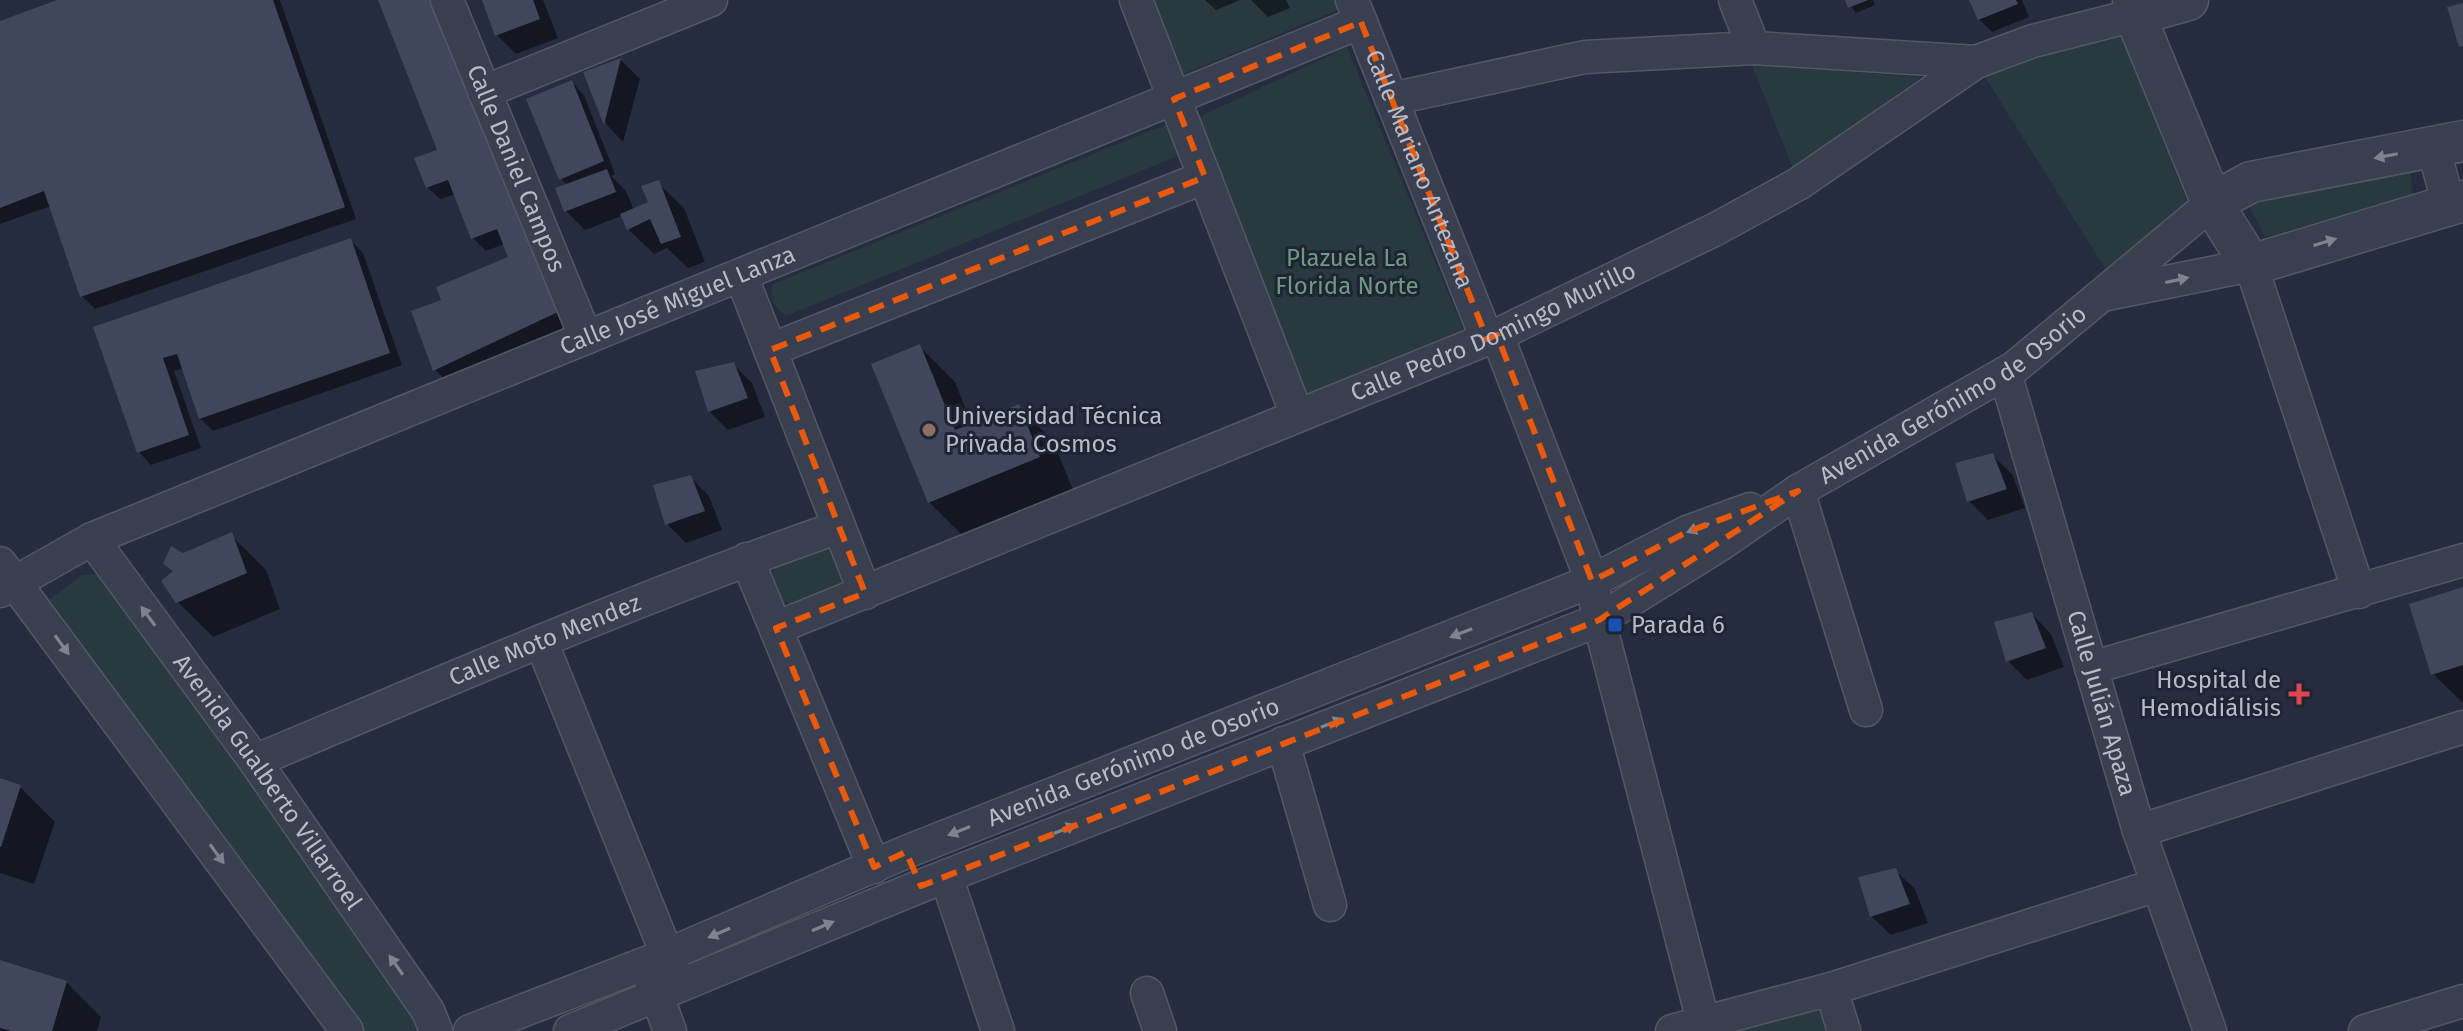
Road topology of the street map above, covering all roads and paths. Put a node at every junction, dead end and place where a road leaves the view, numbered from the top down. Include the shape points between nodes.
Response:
1 (447, 0) edge
2 (711, 0) edge
3 (1136, 0) edge
4 (1735, 0) edge
5 (2188, 0) edge
6 (2132, 7) edge
7 (1362, 8) edge
8 (1754, 48) junction
9 (1976, 62) junction
10 (484, 92) junction
11 (1174, 99) junction
12 (1391, 99) junction
13 (2448, 144) edge
14 (1205, 177) junction
15 (2212, 203) junction
16 (2456, 203) edge
17 (2251, 265) junction
18 (741, 275) junction
19 (2104, 295) junction
20 (1492, 337) junction
21 (586, 338) junction
22 (770, 350) junction
23 (2005, 373) junction
24 (1297, 415) junction
25 (1798, 491) junction
26 (839, 527) junction
27 (92, 539) junction
28 (747, 559) junction
29 (2463, 560) edge
30 (5, 579) edge
31 (1592, 581) junction
32 (2359, 592) junction
33 (865, 593) junction
34 (1599, 620) junction
35 (776, 628) junction
36 (541, 641) junction
37 (2091, 668) junction
38 (1866, 710) dead end
39 (2463, 727) edge
40 (1283, 743) junction
41 (255, 761) junction
42 (2139, 831) junction
43 (906, 852) junction
44 (874, 867) junction
45 (934, 881) junction
46 (2157, 885) junction
47 (1330, 905) dead end
48 (655, 959) junction
49 (1831, 989) junction
50 (668, 991) junction
51 (1147, 993) dead end
52 (2463, 1001) edge
53 (1703, 1021) junction
54 (347, 1031) edge
55 (436, 1031) edge
56 (470, 1031) edge
57 (570, 1031) edge
58 (670, 1031) edge
59 (998, 1031) edge
60 (1160, 1031) edge
61 (1672, 1031) edge
62 (1844, 1031) edge
63 (2210, 1031) edge
64 (2365, 1031) edge

1 - 10 street, Calle Daniel Campos
2 - 10 street
3 - 11 street
4 - 8 street
5 - 6 street, Calle Pedro Domingo Murillo
6 - 9 street, Calle Pedro Domingo Murillo
6 - 15 street
7 - 11 street, Calle José Miguel Lanza
7 - 12 street, Calle Mariano Antezana
8 - 9 street
8 - 12 street via 1585,57
9 - 20 street, Calle Pedro Domingo Murillo via 1798,184
10 - 21 street, Calle Daniel Campos
11 - 14 street
11 - 18 street, Calle José Miguel Lanza
12 - 20 street, Calle Mariano Antezana
13 -> 15 street, Avenida Gerónimo de Osorio via 2251,182
13 - 16 street
14 - 22 street
14 - 24 street
15 - 17 street
15 - 19 street, Avenida Gerónimo de Osorio
17 -> 16 street, Avenida Gerónimo de Osorio
19 -> 17 street, Avenida Gerónimo de Osorio
17 - 32 street
18 - 21 street, Calle José Miguel Lanza
18 - 22 street
19 - 23 street, Avenida Gerónimo de Osorio
20 - 24 street, Calle Pedro Domingo Murillo
20 - 31 street, Calle Mariano Antezana
21 - 27 street, Calle José Miguel Lanza
22 - 26 street
23 - 25 street, Avenida Gerónimo de Osorio
23 - 37 street, Calle Julián Apaza
24 - 33 street, Calle Pedro Domingo Murillo
25 -> 31 street, Avenida Gerónimo de Osorio via 1687,532
25 - 34 street, Avenida Gerónimo de Osorio
25 - 38 street
26 - 28 street, Calle Moto Mendez
26 - 33 street
27 - 30 street, Calle José Miguel Lanza
41 -> 27 street, Avenida Gualberto Villarroel
28 - 35 street
28 - 36 street, Calle Moto Mendez
29 - 32 street
30 -> 54 street
31 - 34 street, Calle Mariano Antezana
31 -> 43 street, Avenida Gerónimo de Osorio
32 - 37 street
33 - 35 street, Calle Pedro Domingo Murillo
40 -> 34 street, Avenida Gerónimo de Osorio
34 - 53 street, Calle Mariano Antezana
35 - 44 street
36 - 41 street, Calle Moto Mendez
36 - 48 street
37 - 42 street, Calle Julián Apaza
39 - 42 street
45 -> 40 street, Avenida Gerónimo de Osorio
40 - 47 street
55 -> 41 street, Avenida Gualberto Villarroel via 428,1011
42 - 46 street, Calle Julián Apaza
43 - 44 street, Avenida Gerónimo de Osorio
43 - 45 street
44 -> 48 street, Avenida Gerónimo de Osorio
50 -> 45 street, Avenida Gerónimo de Osorio
45 - 59 street
46 - 49 street
46 - 63 street, Calle Julián Apaza
48 - 50 street
48 - 56 street, Avenida Gerónimo de Osorio
49 - 53 street
49 - 62 street
50 - 57 street, Avenida Gerónimo de Osorio
50 - 58 street
51 - 60 street
52 - 64 street
53 - 61 street

